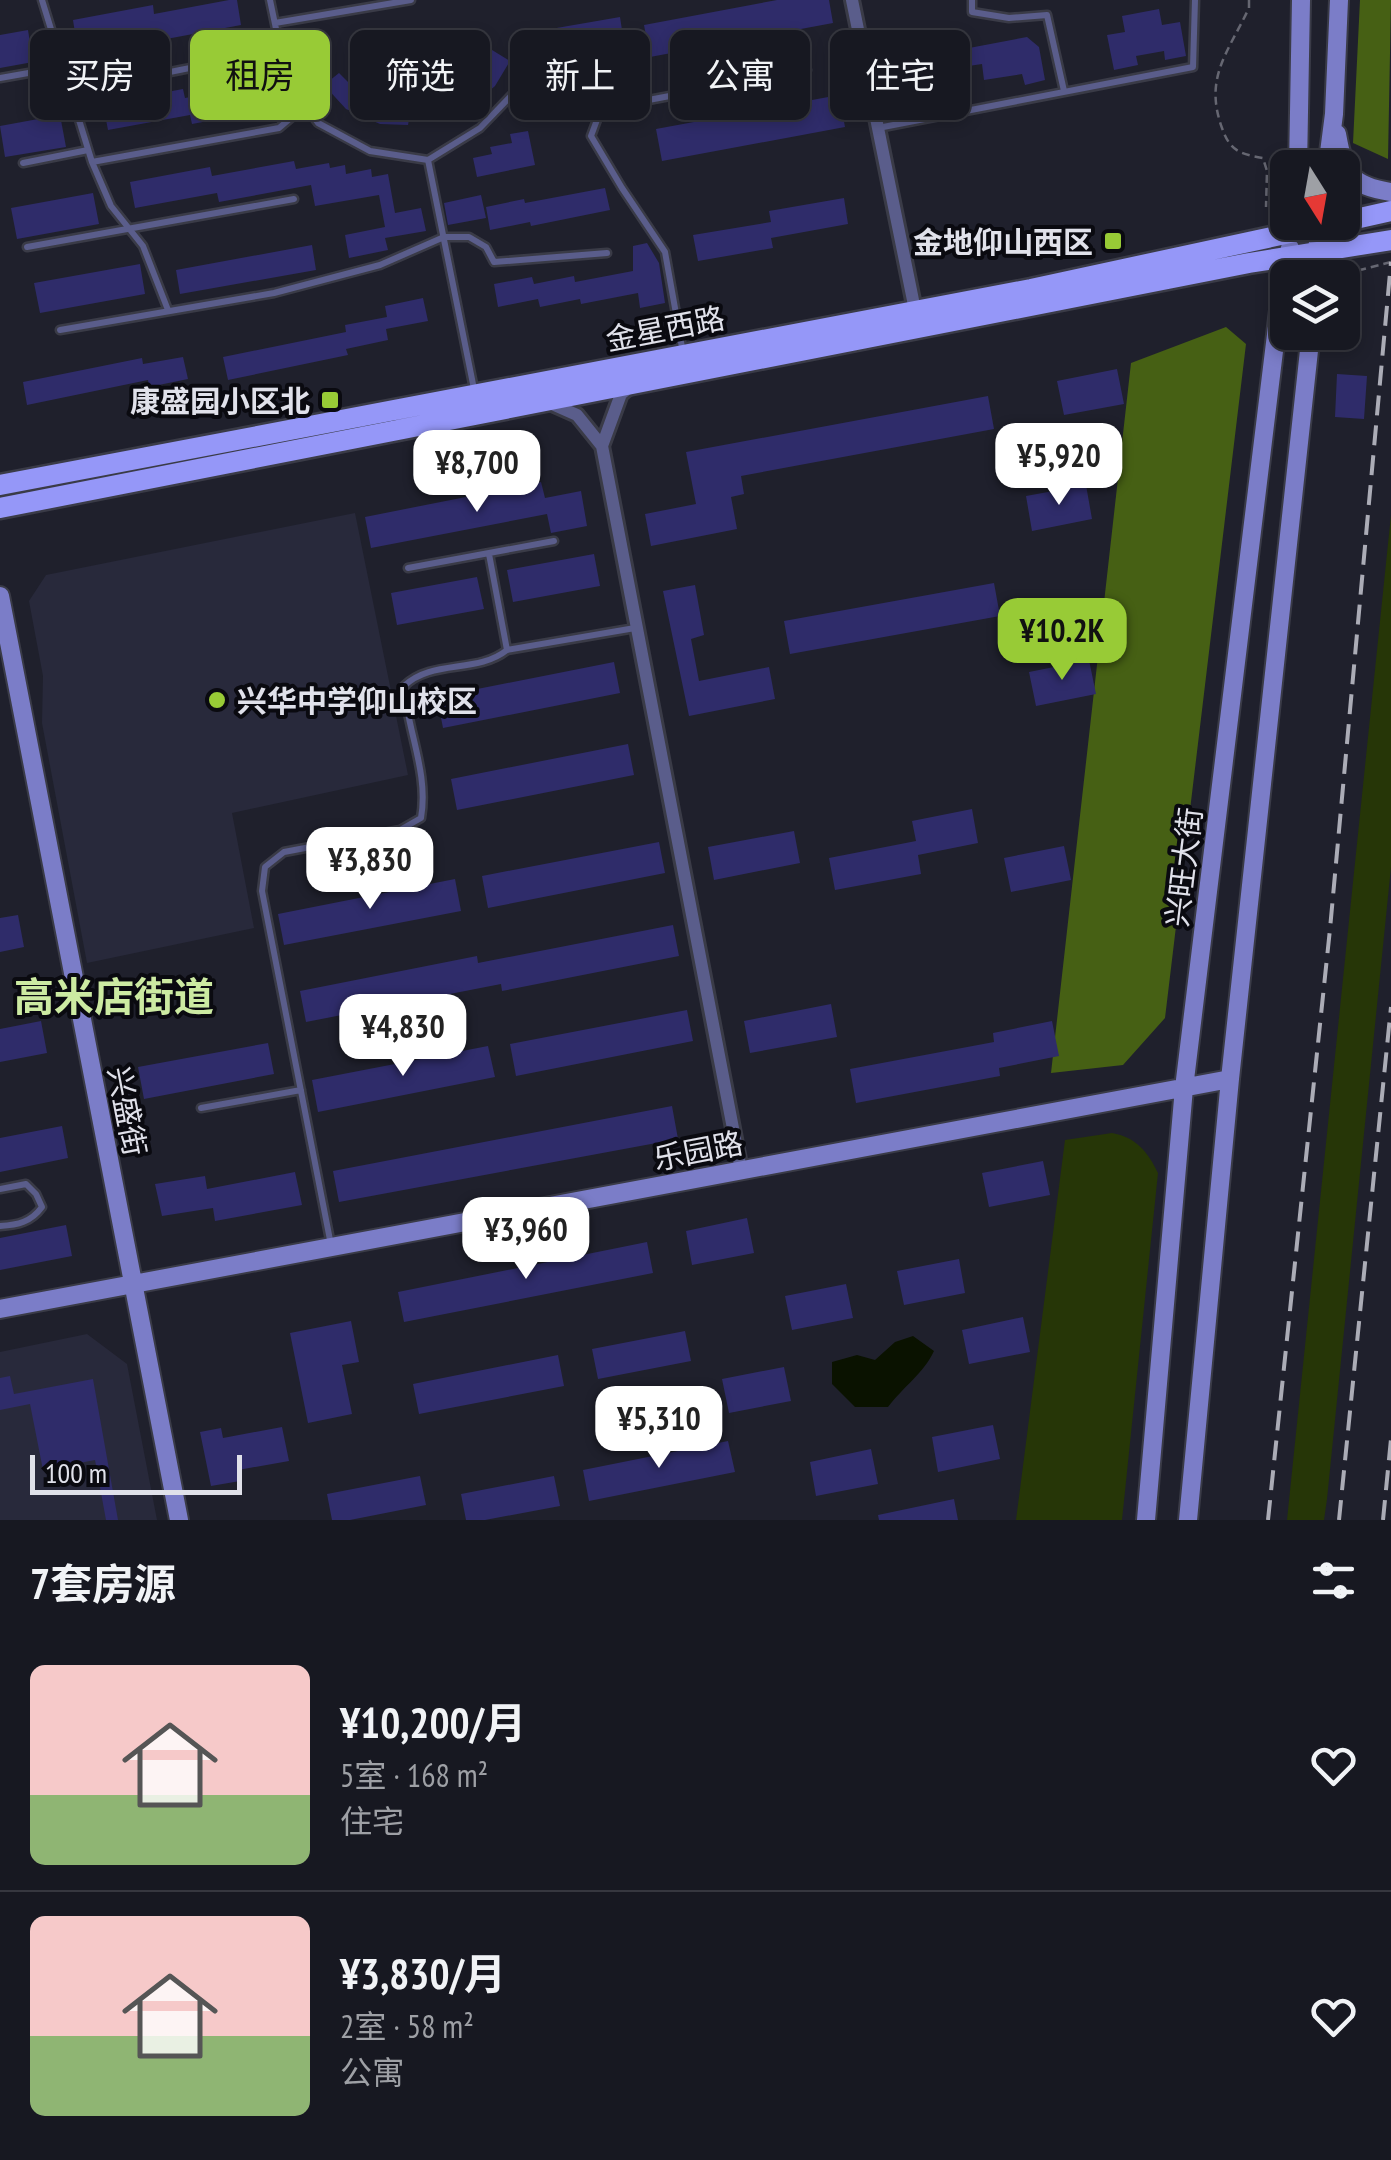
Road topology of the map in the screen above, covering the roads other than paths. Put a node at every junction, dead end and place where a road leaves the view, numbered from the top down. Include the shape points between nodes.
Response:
1 (42, 0) edge
2 (270, 0) edge
3 (411, 0) edge
4 (852, 0) edge
5 (972, 0) edge
6 (1196, 0) edge
7 (1302, 0) edge
8 (1339, 0) edge
9 (275, 23) junction
10 (51, 30) edge
11 (276, 30) edge
12 (30, 73) edge
13 (0, 78) edge
14 (1064, 91) junction
15 (670, 96) edge
16 (510, 97) edge
17 (1334, 114) junction
18 (79, 120) edge
19 (288, 120) edge
20 (316, 120) edge
21 (877, 128) junction
22 (88, 150) junction
23 (1298, 150) edge
24 (1329, 150) edge
25 (428, 160) junction
26 (92, 162) junction
27 (23, 163) dead end
28 (1391, 192) edge
29 (294, 198) dead end
30 (1387, 215) edge
31 (1360, 219) edge
32 (1360, 222) edge
33 (129, 229) junction
34 (1270, 233) edge
35 (444, 237) junction
36 (1360, 237) edge
37 (1291, 240) edge
38 (1310, 240) edge
39 (1391, 240) edge
40 (27, 247) dead end
41 (607, 254) dead end
42 (1288, 256) junction
43 (168, 310) junction
44 (915, 310) junction
45 (60, 330) dead end
46 (1310, 350) edge
47 (684, 355) junction
48 (637, 382) junction
49 (474, 395) junction
50 (542, 401) junction
51 (602, 446) junction
52 (0, 485) edge
53 (0, 508) edge
54 (554, 541) dead end
55 (489, 554) junction
56 (408, 568) dead end
57 (0, 596) edge
58 (635, 628) junction
59 (507, 650) junction
60 (1230, 1080) junction
61 (1184, 1088) junction
62 (300, 1090) junction
63 (202, 1108) dead end
64 (741, 1170) junction
65 (0, 1189) edge
66 (0, 1226) edge
67 (332, 1246) junction
68 (133, 1283) junction
69 (0, 1309) edge
70 (179, 1520) edge
71 (1146, 1520) edge
72 (1188, 1520) edge

1 - 10 lane
2 - 9 lane
3 - 9 lane
4 - 21 street
5 - 14 lane via 972,12 1047,15
6 - 14 lane via 1193,67
7 - 23 main road
8 - 17 main road
9 - 11 lane
12 - 13 lane
14 - 21 lane
15 - 47 lane via 600,109 592,136 665,252
16 - 25 lane via 480,128
17 - 24 main road
17 - 28 main road via 1348,170 1365,188
18 - 22 lane
19 - 26 lane via 278,128
20 - 25 lane via 370,151
21 - 44 street
22 - 26 lane
22 - 27 lane
25 - 35 lane
26 - 33 lane
29 - 33 lane
30 - 31 main road, 金星西路
30 - 32 main road
33 - 40 lane
33 - 43 lane via 143,246
34 - 44 main road, 金星西路
35 - 41 lane via 470,237 494,262
35 - 43 lane via 362,270
35 - 49 lane
36 - 39 main road
37 - 42 main road, 兴旺大街
38 - 42 main road, 金星西路
42 - 48 main road, 金星西路
42 - 61 main road, 兴旺大街
43 - 45 lane
44 - 47 main road, 金星西路
46 - 60 main road
47 - 49 main road, 金星西路
48 - 50 main road, 金星西路
48 - 51 street via 621,394
49 - 52 main road, 金星西路
50 - 51 street via 576,414
50 - 53 main road, 金星西路
51 - 58 street
54 - 55 lane
55 - 56 lane
55 - 59 lane
57 - 68 main road, 兴盛街
58 - 59 lane
58 - 64 street
59 - 62 lane via 418,673 404,686 425,796 421,818 400,830 284,852 265,867 262,890
60 - 61 main road, 乐园路
60 - 72 main road
61 - 64 main road, 乐园路
61 - 71 main road, 兴旺大街
62 - 63 lane
62 - 67 lane
64 - 67 main road, 乐园路
65 - 66 lane via 26,1184 42,1207 18,1225
67 - 68 main road, 乐园路
68 - 69 main road, 乐园路
68 - 70 main road, 兴盛街

